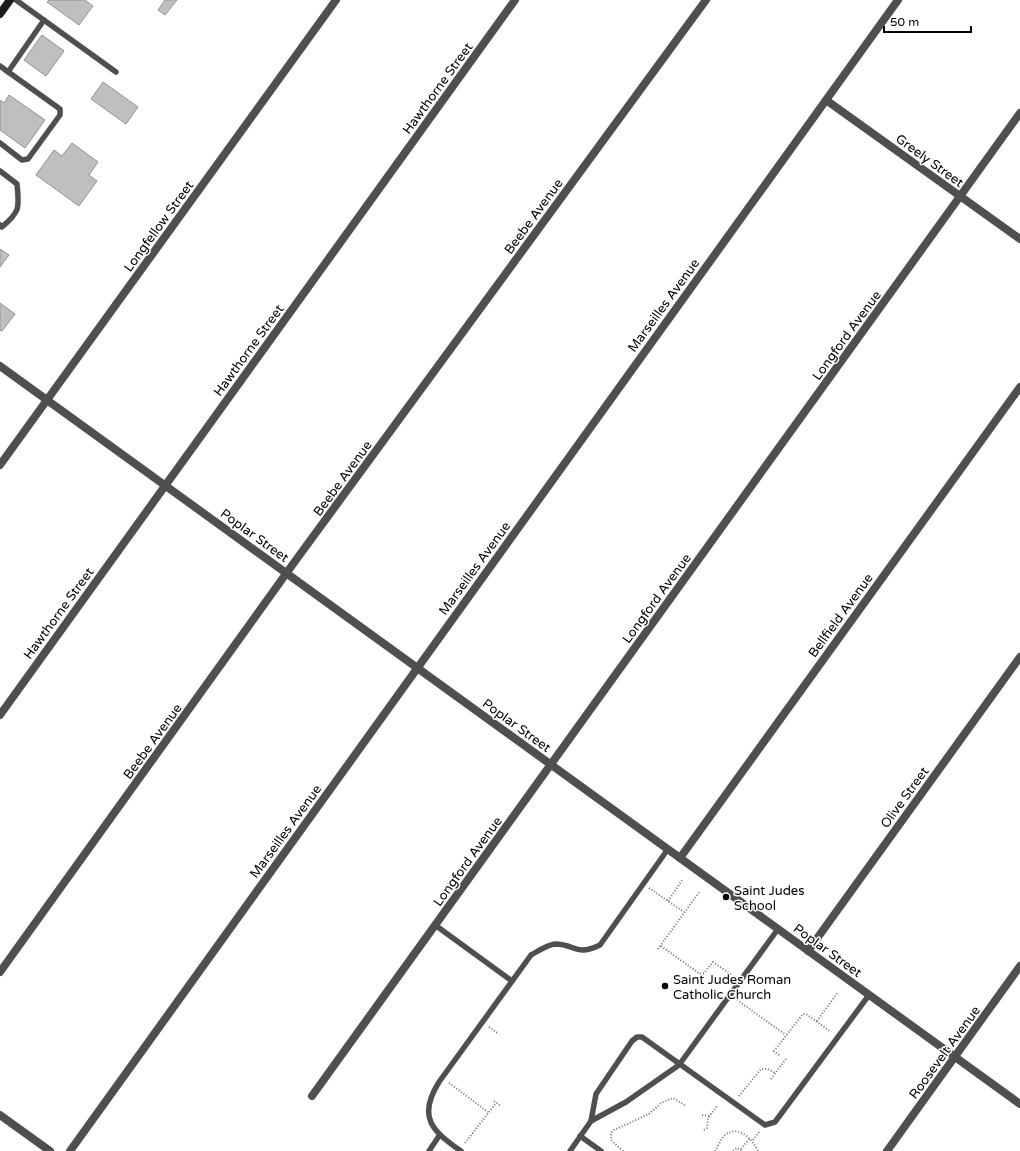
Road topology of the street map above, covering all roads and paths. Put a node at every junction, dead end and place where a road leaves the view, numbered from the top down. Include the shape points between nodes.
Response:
1 (10, 0) edge
2 (16, 0) edge
3 (336, 0) edge
4 (515, 0) edge
5 (706, 0) edge
6 (898, 0) edge
7 (0, 14) edge
8 (44, 20) junction
9 (0, 66) edge
10 (8, 72) junction
11 (116, 72) dead end
12 (826, 100) junction
13 (1020, 113) edge
14 (0, 143) edge
15 (0, 171) edge
16 (960, 196) junction
17 (0, 225) edge
18 (1020, 240) edge
19 (0, 366) edge
20 (1020, 387) edge
21 (47, 400) junction
22 (0, 465) edge
23 (166, 485) junction
24 (287, 573) junction
25 (1020, 657) edge
26 (418, 667) junction
27 (0, 715) edge
28 (551, 764) junction
29 (668, 849) junction
30 (680, 858) junction
31 (683, 880) dead end
32 (648, 886) dead end
33 (700, 891) dead end
34 (668, 901) junction
35 (684, 912) junction
36 (435, 925) junction
37 (778, 929) junction
38 (660, 946) junction
39 (658, 949) dead end
40 (808, 951) junction
41 (1020, 966) edge
42 (0, 972) edge
43 (732, 975) dead end
44 (512, 981) junction
45 (838, 992) dead end
46 (869, 995) junction
47 (735, 999) dead end
48 (817, 1021) junction
49 (485, 1024) dead end
50 (489, 1027) junction
51 (832, 1033) dead end
52 (485, 1034) dead end
53 (499, 1034) dead end
54 (786, 1035) junction
55 (779, 1055) dead end
56 (954, 1057) junction
57 (786, 1059) dead end
58 (679, 1065) junction
59 (775, 1074) junction
60 (453, 1078) dead end
61 (771, 1079) dead end
62 (312, 1096) dead end
63 (738, 1098) dead end
64 (1020, 1104) edge
65 (500, 1106) dead end
66 (686, 1106) dead end
67 (717, 1106) dead end
68 (488, 1112) junction
69 (0, 1115) edge
70 (702, 1115) dead end
71 (710, 1116) junction
72 (591, 1121) junction
73 (704, 1130) dead end
74 (439, 1136) junction
75 (580, 1136) junction
76 (750, 1138) junction
77 (464, 1145) dead end
78 (741, 1150) edge
79 (50, 1151) edge
80 (70, 1151) edge
81 (429, 1151) edge
82 (460, 1151) edge
83 (570, 1151) edge
84 (601, 1151) edge
85 (623, 1151) edge
86 (715, 1151) edge
87 (733, 1151) edge
88 (758, 1151) edge
89 (887, 1151) edge

1 - 7 main road
2 - 8 lane
3 - 21 street, Longfellow Street
4 - 23 street, Hawthorne Street
5 - 24 street, Beebe Avenue
6 - 12 street, Marseilles Avenue
8 - 10 lane
8 - 11 lane
9 - 10 lane
10 - 14 lane via 60,109 60,115 28,159 22,160
12 - 16 street, Greely Street
12 - 26 street, Marseilles Avenue
13 - 16 street, Longford Avenue
15 - 17 lane via 17,184 19,208 12,219 2,227
16 - 18 street, Greely Street
16 - 28 street, Longford Avenue
19 - 21 street, Poplar Street
20 - 30 street, Bellfield Avenue
21 - 22 street, Longfellow Street
21 - 23 street, Poplar Street
23 - 24 street, Poplar Street
23 - 27 street, Hawthorne Street
24 - 26 street, Poplar Street
24 - 42 street, Beebe Avenue
25 - 40 street, Olive Street
26 - 28 street, Poplar Street
26 - 80 street, Marseilles Avenue
28 - 29 street, Poplar Street
28 - 36 street, Longford Avenue
29 - 30 street, Poplar Street
29 - 44 lane via 600,945 589,950 576,950 554,944 544,948 531,955
30 - 37 street, Poplar Street
31 - 34 path
32 - 34 path
33 - 35 path
34 - 35 path
35 - 38 path
36 - 44 lane
36 - 62 street, Longford Avenue
37 - 40 street, Poplar Street
37 - 58 lane
38 - 39 path
38 - 43 path via 700,974 713,962
40 - 46 street, Poplar Street
41 - 56 street, Roosevelt Avenue
44 - 74 lane via 433,1091 430,1124
45 - 48 path
46 - 56 street, Poplar Street
46 - 58 lane via 775,1122 765,1125
47 - 54 path
48 - 51 path
48 - 54 path via 803,1014
49 - 50 path
50 - 52 path
50 - 53 path
54 - 55 path via 774,1052
56 - 64 street, Poplar Street
56 - 89 street, Roosevelt Avenue
57 - 59 path
58 - 72 lane via 626,1102
58 - 72 lane via 637,1037 596,1094
59 - 61 path
59 - 63 path via 768,1069 761,1069
60 - 68 path via 448,1084
65 - 68 path via 495,1102
66 - 85 path via 673,1098 661,1103 649,1114 614,1130 611,1133 611,1140
67 - 71 path
68 - 77 path
69 - 79 street
70 - 71 path
71 - 73 path
72 - 75 lane
74 - 81 lane
74 - 82 lane
75 - 83 lane
75 - 84 lane
76 - 78 path
76 - 86 path via 742,1133 730,1132 721,1140
76 - 88 path
78 - 87 path via 736,1148

